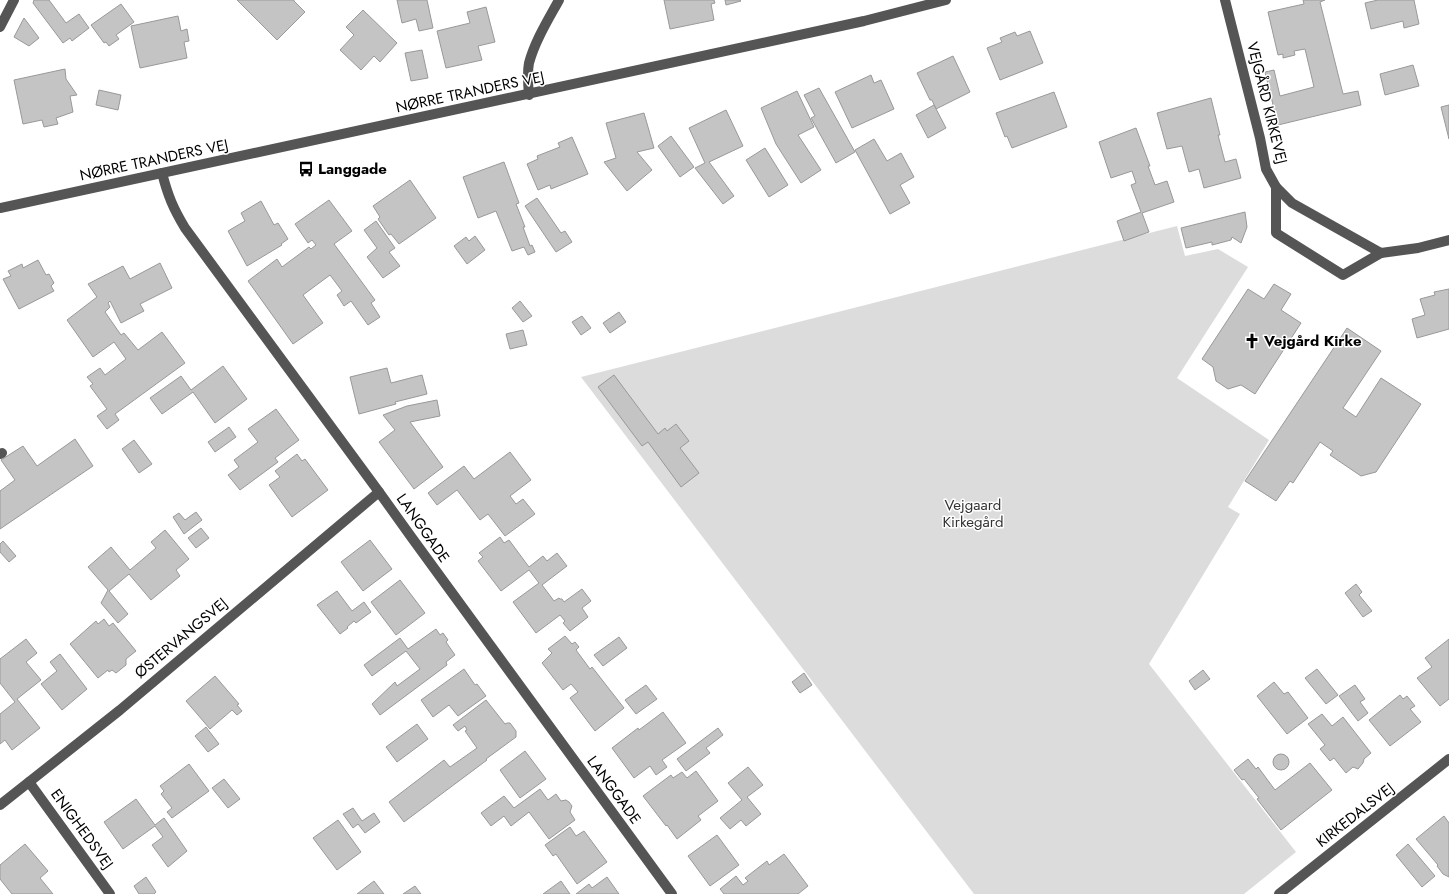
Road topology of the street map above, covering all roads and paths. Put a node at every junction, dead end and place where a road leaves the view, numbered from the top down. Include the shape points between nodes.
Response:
1 (14, 0) edge
2 (559, 0) edge
3 (946, 0) edge
4 (1226, 0) edge
5 (0, 27) edge
6 (529, 94) junction
7 (162, 173) junction
8 (1276, 187) junction
9 (0, 208) edge
10 (1449, 240) edge
11 (1381, 253) junction
12 (380, 492) junction
13 (1449, 759) edge
14 (29, 782) junction
15 (0, 805) edge
16 (110, 894) edge
17 (672, 894) edge
18 (1279, 894) edge

1 - 5 street
2 - 6 street via 539,37 529,64
3 - 6 street, NØRRE TRANDERS VEJ via 864,21
4 - 8 street, VEJGÅRD KIRKEVEJ via 1266,169
6 - 7 street, NØRRE TRANDERS VEJ
7 - 9 street, NØRRE TRANDERS VEJ
7 - 12 street, LANGGADE via 172,206 185,228
8 - 11 street, VEJGÅRD KIRKEVEJ via 1292,203
8 - 11 street via 1276,233 1343,274
10 - 11 street via 1418,248
12 - 14 street, ØSTERVANGSVEJ via 120,710
12 - 17 street, LANGGADE
13 - 18 street, KIRKEDALSVEJ
14 - 15 street, ØSTERVANGSVEJ
14 - 16 street, ENIGHEDSVEJ

